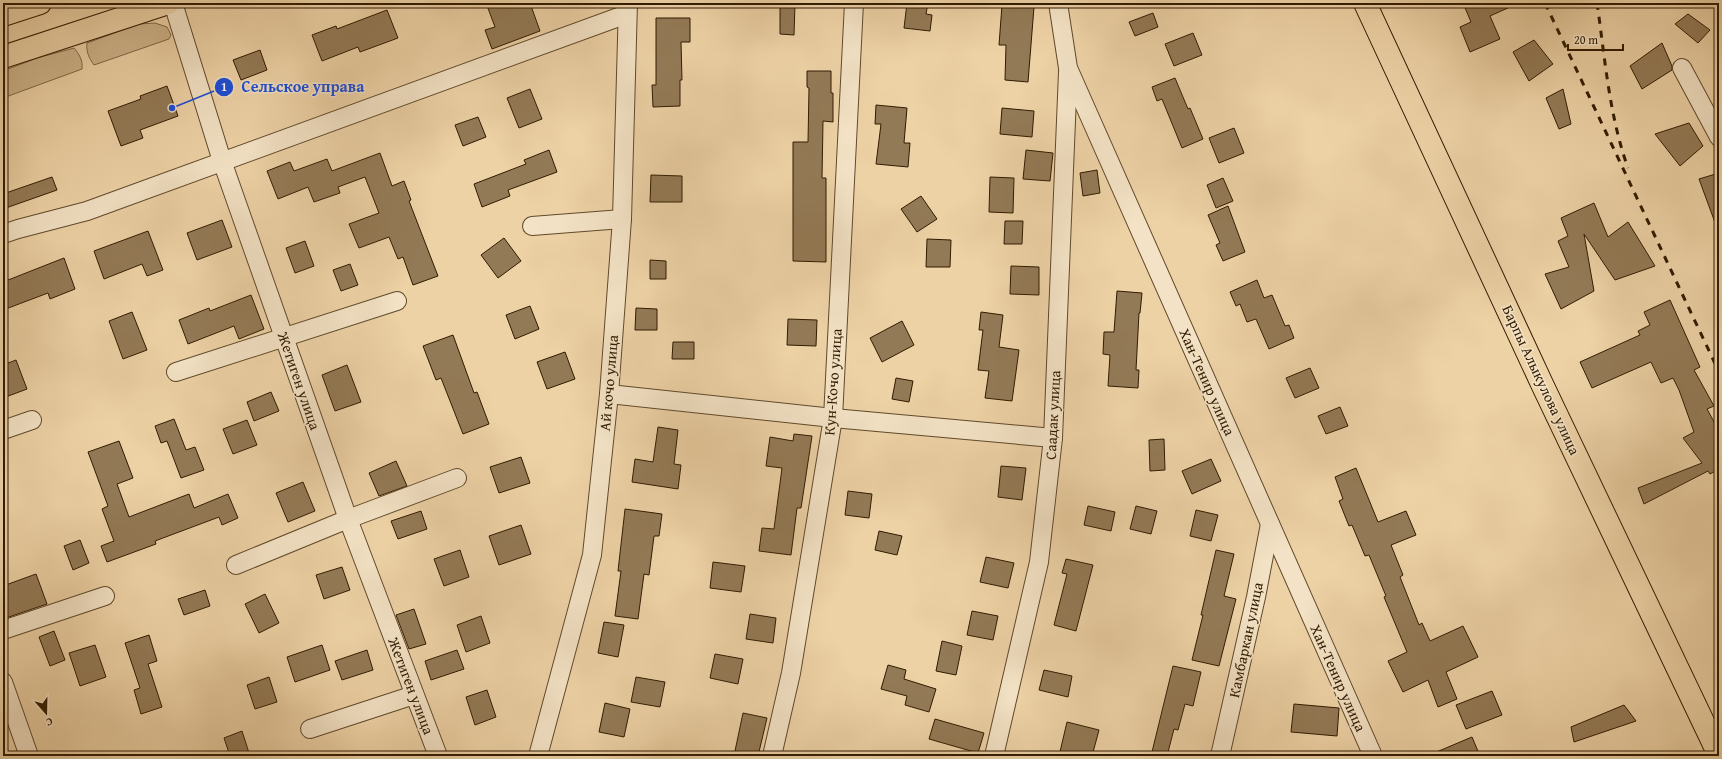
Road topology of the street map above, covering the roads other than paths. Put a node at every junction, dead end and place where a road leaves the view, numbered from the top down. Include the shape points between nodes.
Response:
1 (40, 3) edge
2 (168, 3) edge
3 (173, 3) edge
4 (854, 3) edge
5 (1058, 3) edge
6 (1365, 3) edge
7 (628, 9) edge
8 (3, 15) edge
9 (3, 57) edge
10 (1068, 68) junction
11 (1682, 68) dead end
12 (1719, 137) edge
13 (222, 161) junction
14 (622, 219) junction
15 (532, 226) dead end
16 (3, 234) edge
17 (397, 301) dead end
18 (284, 337) junction
19 (176, 372) dead end
20 (609, 394) junction
21 (833, 418) junction
22 (32, 420) dead end
23 (3, 430) edge
24 (1053, 438) junction
25 (457, 478) dead end
26 (348, 519) junction
27 (1270, 524) junction
28 (236, 565) dead end
29 (104, 596) dead end
30 (3, 630) edge
31 (3, 682) edge
32 (414, 695) junction
33 (310, 729) dead end
34 (1719, 755) edge
35 (29, 756) edge
36 (438, 756) edge
37 (538, 756) edge
38 (772, 756) edge
39 (994, 756) edge
40 (1220, 756) edge
41 (1373, 756) edge

1 - 8 main road
2 - 9 main road
3 - 13 street, Жетиген улица
4 - 21 street, Кун-Кочо улица
5 - 10 street, Хан-Тенир улица
6 - 34 main road, Барпы Алыкулова улица via 1542,384
7 - 13 street
7 - 14 street, Ай кочо улица
10 - 24 street, Саадак улица
10 - 27 street, Хан-Тенир улица
11 - 12 street
13 - 16 street via 87,211
13 - 18 street, Жетиген улица
14 - 15 street
14 - 20 street, Ай кочо улица
17 - 18 street
18 - 19 street
18 - 26 street, Жетиген улица
20 - 21 street
20 - 37 street, Ай кочо улица via 592,555
21 - 24 street
21 - 38 street, Кун-Кочо улица via 791,673
22 - 23 street
24 - 39 street, Саадак улица via 1039,562
25 - 26 street
26 - 28 street
26 - 32 street, Жетиген улица
27 - 40 street, Камбаркан улица
27 - 41 street, Хан-Тенир улица
29 - 30 street
31 - 35 street
32 - 33 street
32 - 36 street, Жетиген улица

